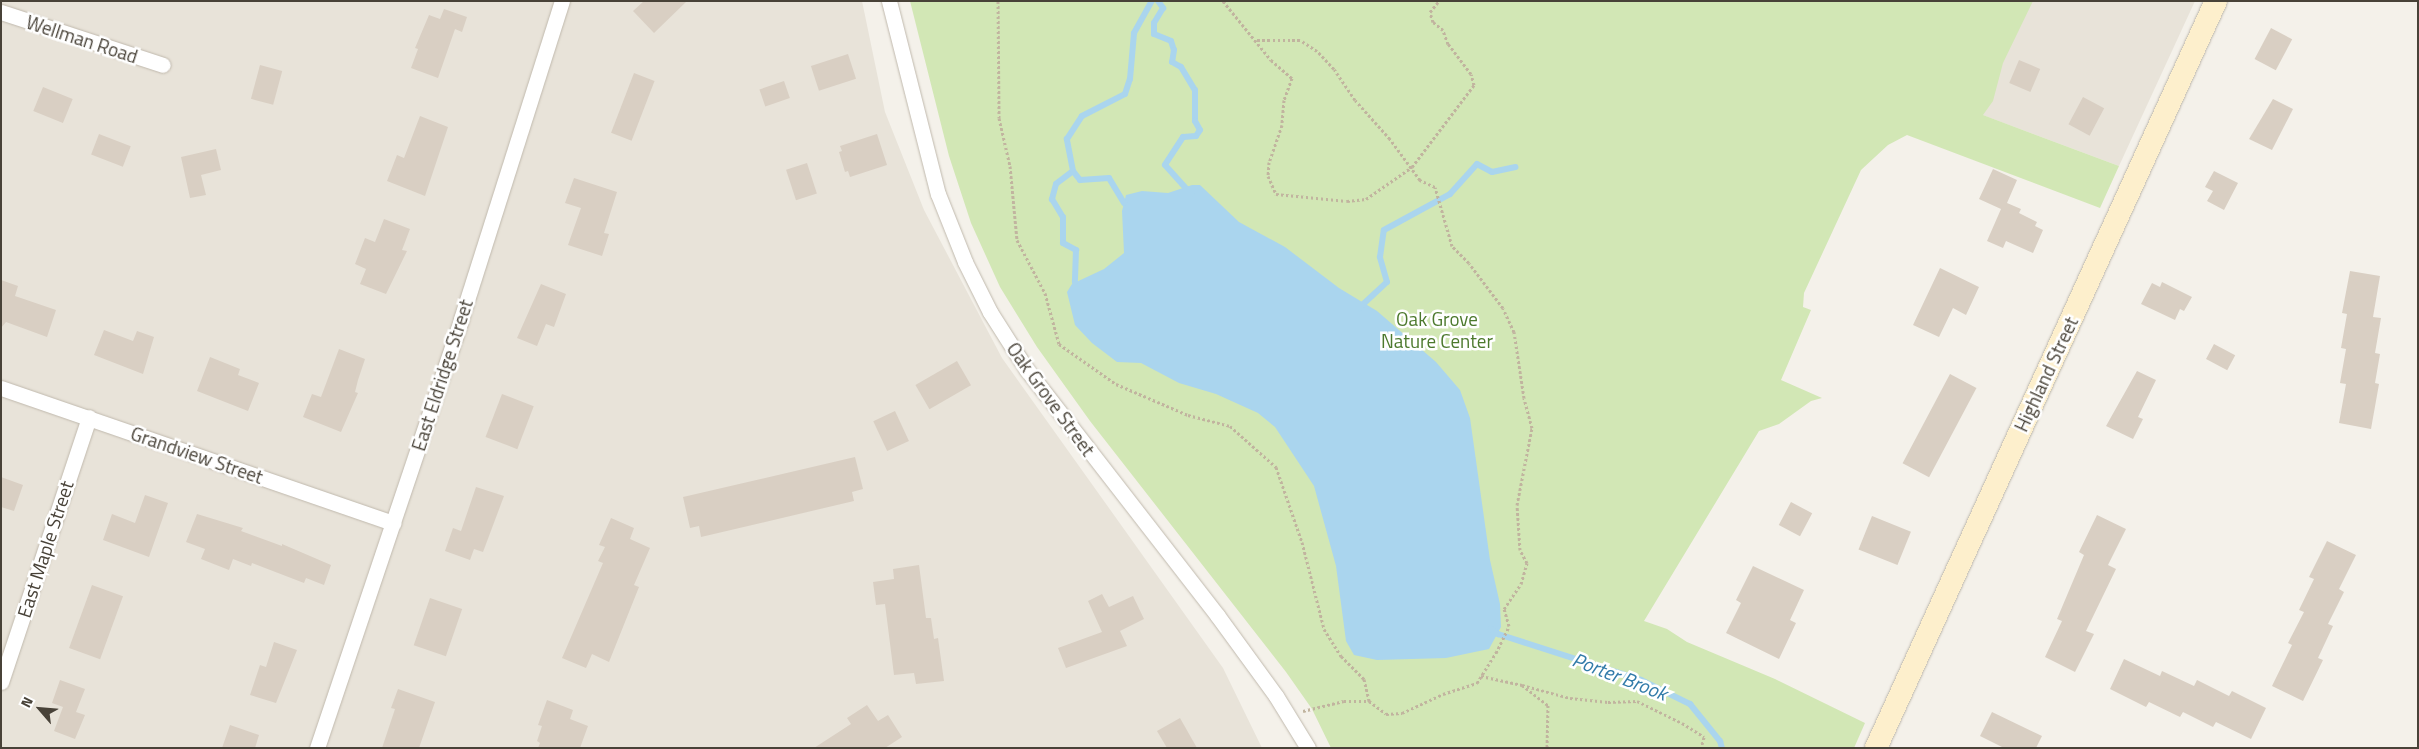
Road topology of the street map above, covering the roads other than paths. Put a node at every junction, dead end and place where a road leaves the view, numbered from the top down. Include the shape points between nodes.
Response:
1 (562, 1) edge
2 (888, 1) edge
3 (2216, 1) edge
4 (1, 12) edge
5 (163, 66) dead end
6 (1, 388) edge
7 (89, 417) junction
8 (393, 523) junction
9 (1, 682) edge
10 (317, 748) edge
11 (1308, 748) edge
12 (1876, 748) edge

1 - 8 street, East Eldridge Street
2 - 11 street, Oak Grove Street via 938,194 965,262 990,312 1055,409 1217,615
3 - 12 main road, Highland Street
4 - 5 street, Wellman Road
6 - 7 street, Grandview Street
7 - 8 street, Grandview Street
7 - 9 street, East Maple Street
8 - 10 street, East Eldridge Street

